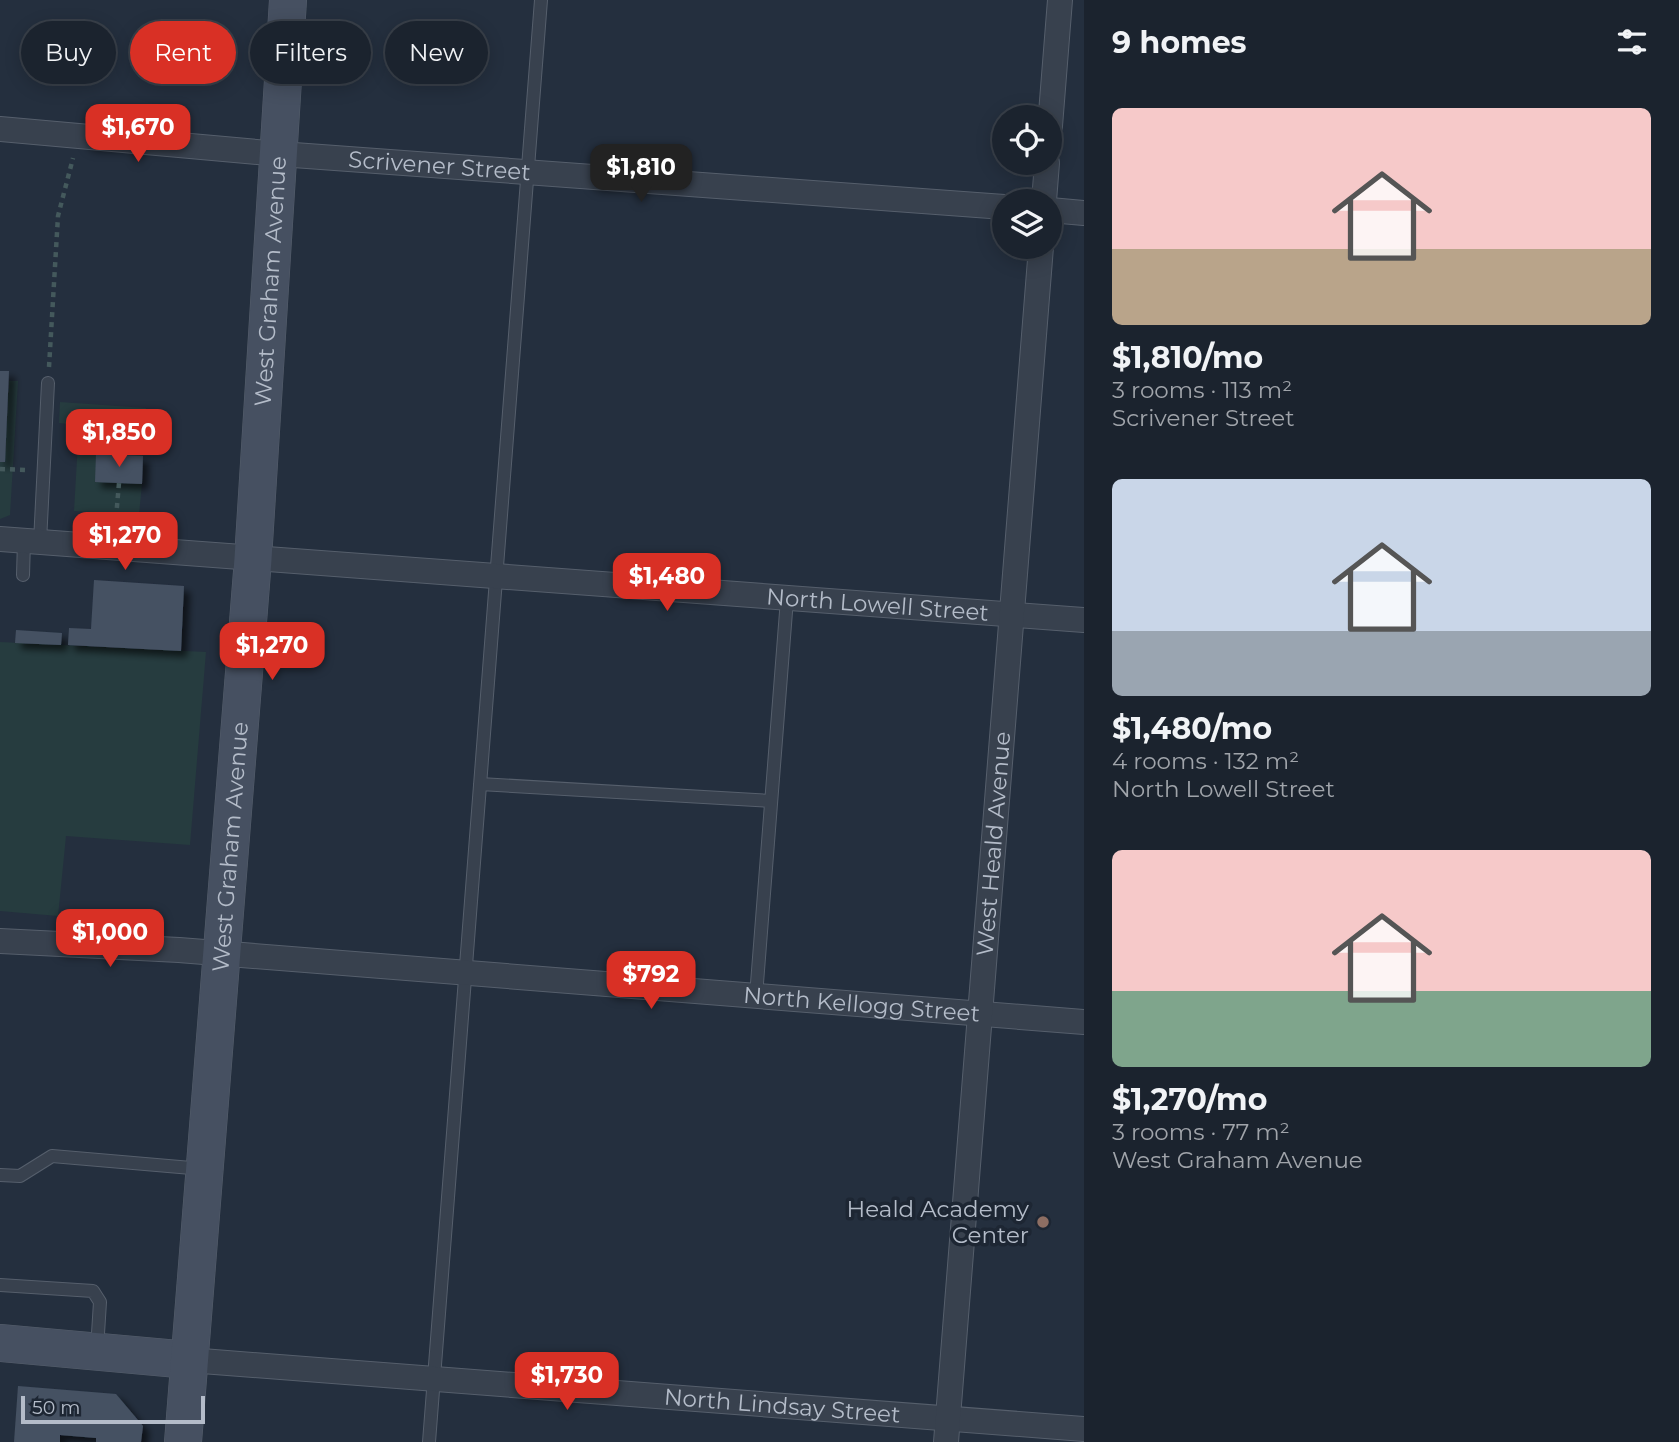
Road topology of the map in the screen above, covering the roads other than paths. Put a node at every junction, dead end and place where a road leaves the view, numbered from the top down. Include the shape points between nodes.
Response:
1 (288, 0) edge
2 (541, 0) edge
3 (1060, 0) edge
4 (1052, 105) edge
5 (0, 129) edge
6 (281, 154) junction
7 (528, 173) junction
8 (992, 206) edge
9 (1062, 211) edge
10 (1084, 213) edge
11 (1040, 259) edge
12 (48, 383) road end
13 (22, 541) edge
14 (253, 559) junction
15 (23, 575) dead end
16 (496, 577) junction
17 (787, 599) junction
18 (1012, 615) junction
19 (1084, 620) edge
20 (480, 784) junction
21 (771, 801) junction
22 (0, 942) edge
23 (222, 954) junction
24 (465, 973) junction
25 (755, 996) junction
26 (980, 1014) junction
27 (1084, 1022) edge
28 (204, 1169) junction
29 (0, 1175) edge
30 (0, 1285) edge
31 (0, 1343) edge
32 (97, 1352) junction
33 (189, 1360) junction
34 (434, 1379) junction
35 (948, 1416) junction
36 (1084, 1429) edge
37 (183, 1442) edge
38 (429, 1442) edge
39 (946, 1442) edge

1 - 6 main road, West Graham Avenue
2 - 7 lane
3 - 4 street
5 - 6 street, Scrivener Street
6 - 7 street, Scrivener Street
6 - 14 main road, West Graham Avenue
7 - 8 street, Scrivener Street
7 - 16 lane
9 - 10 street
11 - 18 street, West Heald Avenue
12 - 13 lane via 45,470
13 - 14 street, North Lowell Street
13 - 15 lane
14 - 16 street, North Lowell Street
14 - 23 main road, West Graham Avenue
16 - 17 street, North Lowell Street
16 - 20 lane
17 - 18 street, North Lowell Street
17 - 21 lane
18 - 19 street, North Lowell Street
18 - 26 street, West Heald Avenue
20 - 21 lane
20 - 24 lane
21 - 25 lane
22 - 23 street, North Kellogg Street
23 - 24 street, North Kellogg Street
23 - 28 main road, West Graham Avenue
24 - 25 street, North Kellogg Street
24 - 34 lane
25 - 26 street, North Kellogg Street
26 - 27 street, North Kellogg Street
26 - 35 street, West Heald Avenue
28 - 29 lane via 52,1156 20,1176
28 - 33 main road, West Graham Avenue
30 - 32 lane via 93,1291 100,1302
31 - 32 main road
32 - 33 main road
33 - 34 street, North Lindsay Street
33 - 37 main road, West Graham Avenue
34 - 35 street, North Lindsay Street
34 - 38 lane
35 - 36 street, North Lindsay Street
35 - 39 street, West Heald Avenue

